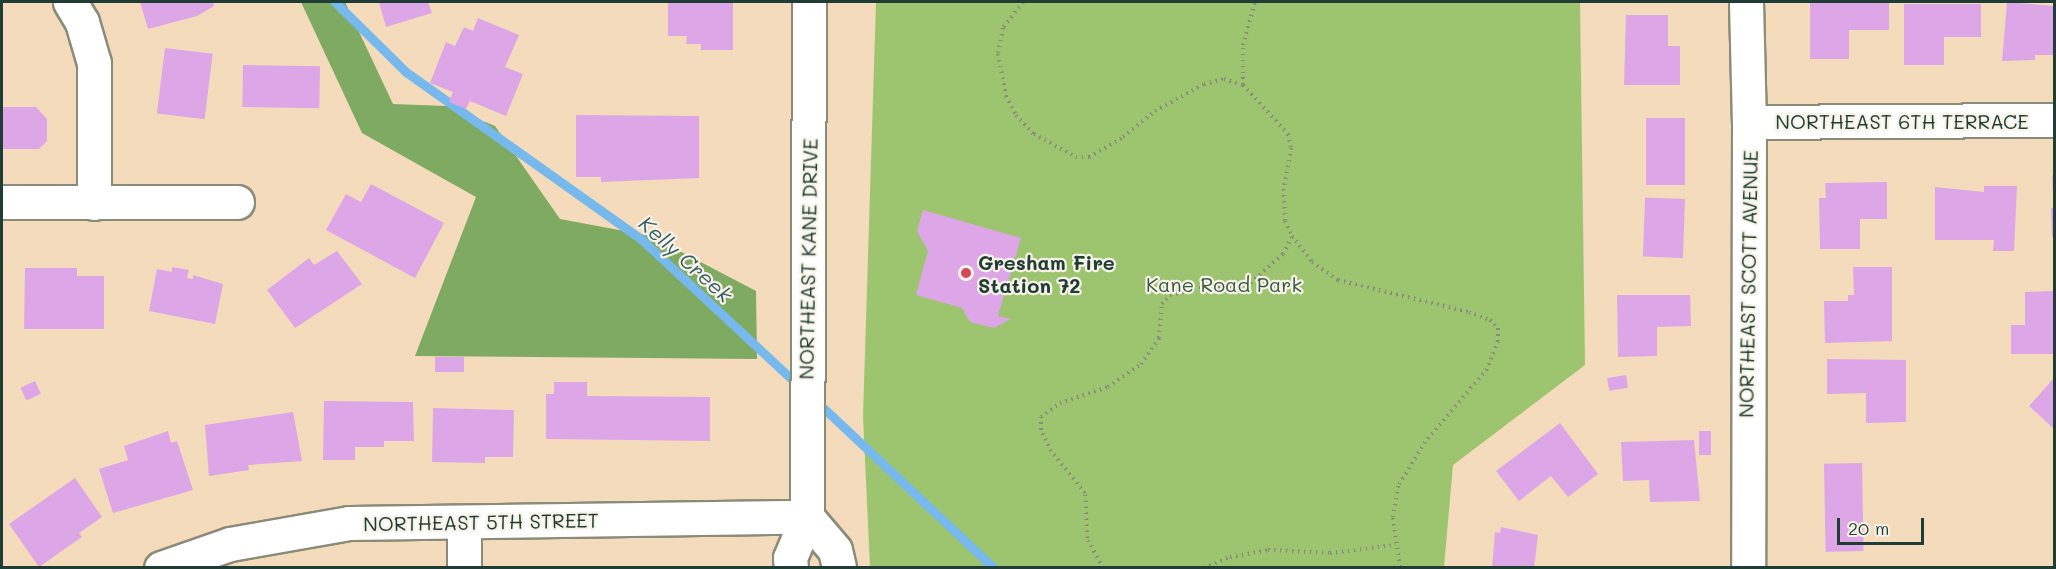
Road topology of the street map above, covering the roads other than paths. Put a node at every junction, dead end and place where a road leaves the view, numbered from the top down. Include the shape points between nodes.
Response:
1 (70, 2) edge
2 (809, 2) edge
3 (1746, 2) edge
4 (2055, 120) edge
5 (1749, 122) junction
6 (2, 202) edge
7 (237, 202) dead end
8 (94, 203) junction
9 (807, 517) junction
10 (464, 523) junction
11 (161, 567) edge
12 (464, 567) edge
13 (791, 567) edge
14 (839, 567) edge
15 (1748, 567) edge

1 - 8 street via 82,22 94,63
2 - 9 street, NORTHEAST KANE DRIVE
3 - 5 street, NORTHEAST SCOTT AVENUE
4 - 5 street, NORTHEAST 6TH TERRACE
5 - 15 street, NORTHEAST SCOTT AVENUE
6 - 8 street
7 - 8 street
9 - 10 street, NORTHEAST 5TH STREET
9 - 13 street, NORTHEAST KANE DRIVE via 790,558
9 - 14 street via 836,550
10 - 11 street, NORTHEAST 5TH STREET via 349,524 289,531 231,544
10 - 12 street

